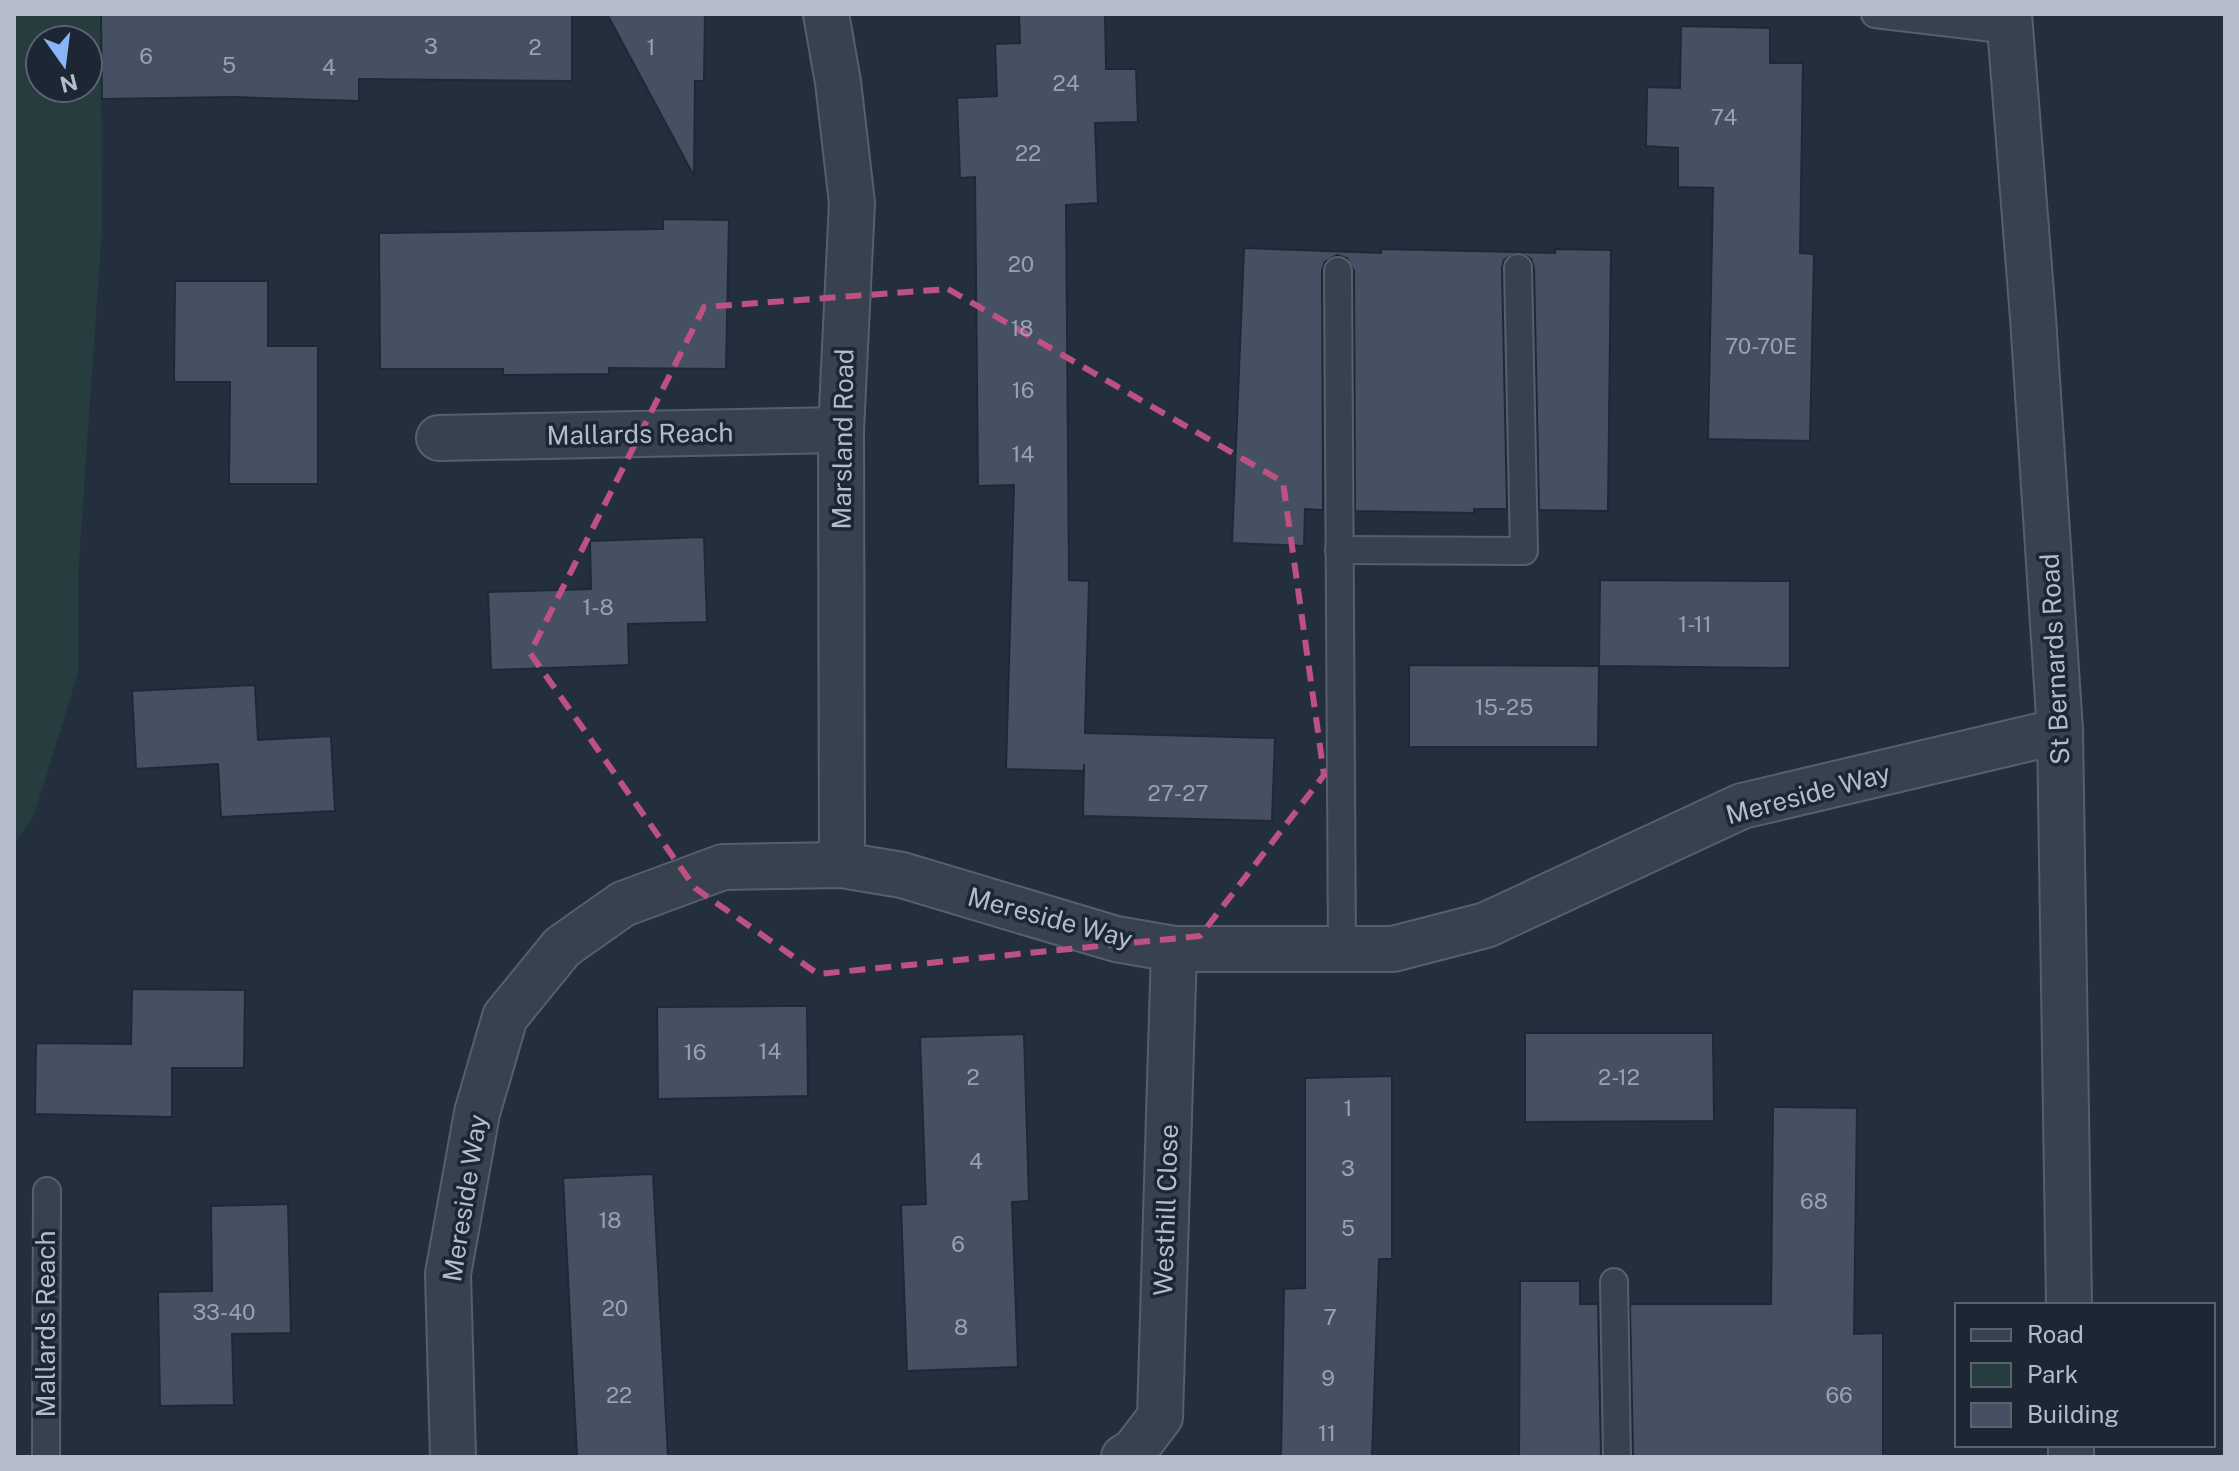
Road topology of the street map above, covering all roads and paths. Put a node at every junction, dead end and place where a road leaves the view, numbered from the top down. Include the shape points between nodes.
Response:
1 (826, 14) edge
2 (1875, 14) edge
3 (2009, 22) edge
4 (1518, 268) dead end
5 (1338, 271) dead end
6 (841, 430) junction
7 (439, 438) dead end
8 (1339, 550) junction
9 (2060, 731) junction
10 (842, 865) junction
11 (1174, 949) junction
12 (1342, 950) junction
13 (47, 1191) dead end
14 (1614, 1282) dead end
15 (2069, 1303) edge
16 (46, 1457) edge
17 (453, 1457) edge
18 (1124, 1457) edge
19 (1617, 1457) edge

1 - 6 street, Marsland Road via 852,203
2 - 3 lane
3 - 9 street, St Bernards Road
4 - 8 lane via 1524,551
5 - 8 lane
6 - 7 street, Mallards Reach
6 - 10 street, Marsland Road
8 - 12 lane
9 - 12 street, Mereside Way via 1742,806 1486,925 1393,949
9 - 15 street, St Bernards Road
10 - 11 street, Mereside Way via 902,875 1116,939
10 - 17 street, Mereside Way via 723,867 623,904 562,947 505,1017 477,1113 448,1274
11 - 12 street, Mereside Way
11 - 18 street, Westhill Close via 1160,1417
13 - 16 lane, Mallards Reach
14 - 19 lane

